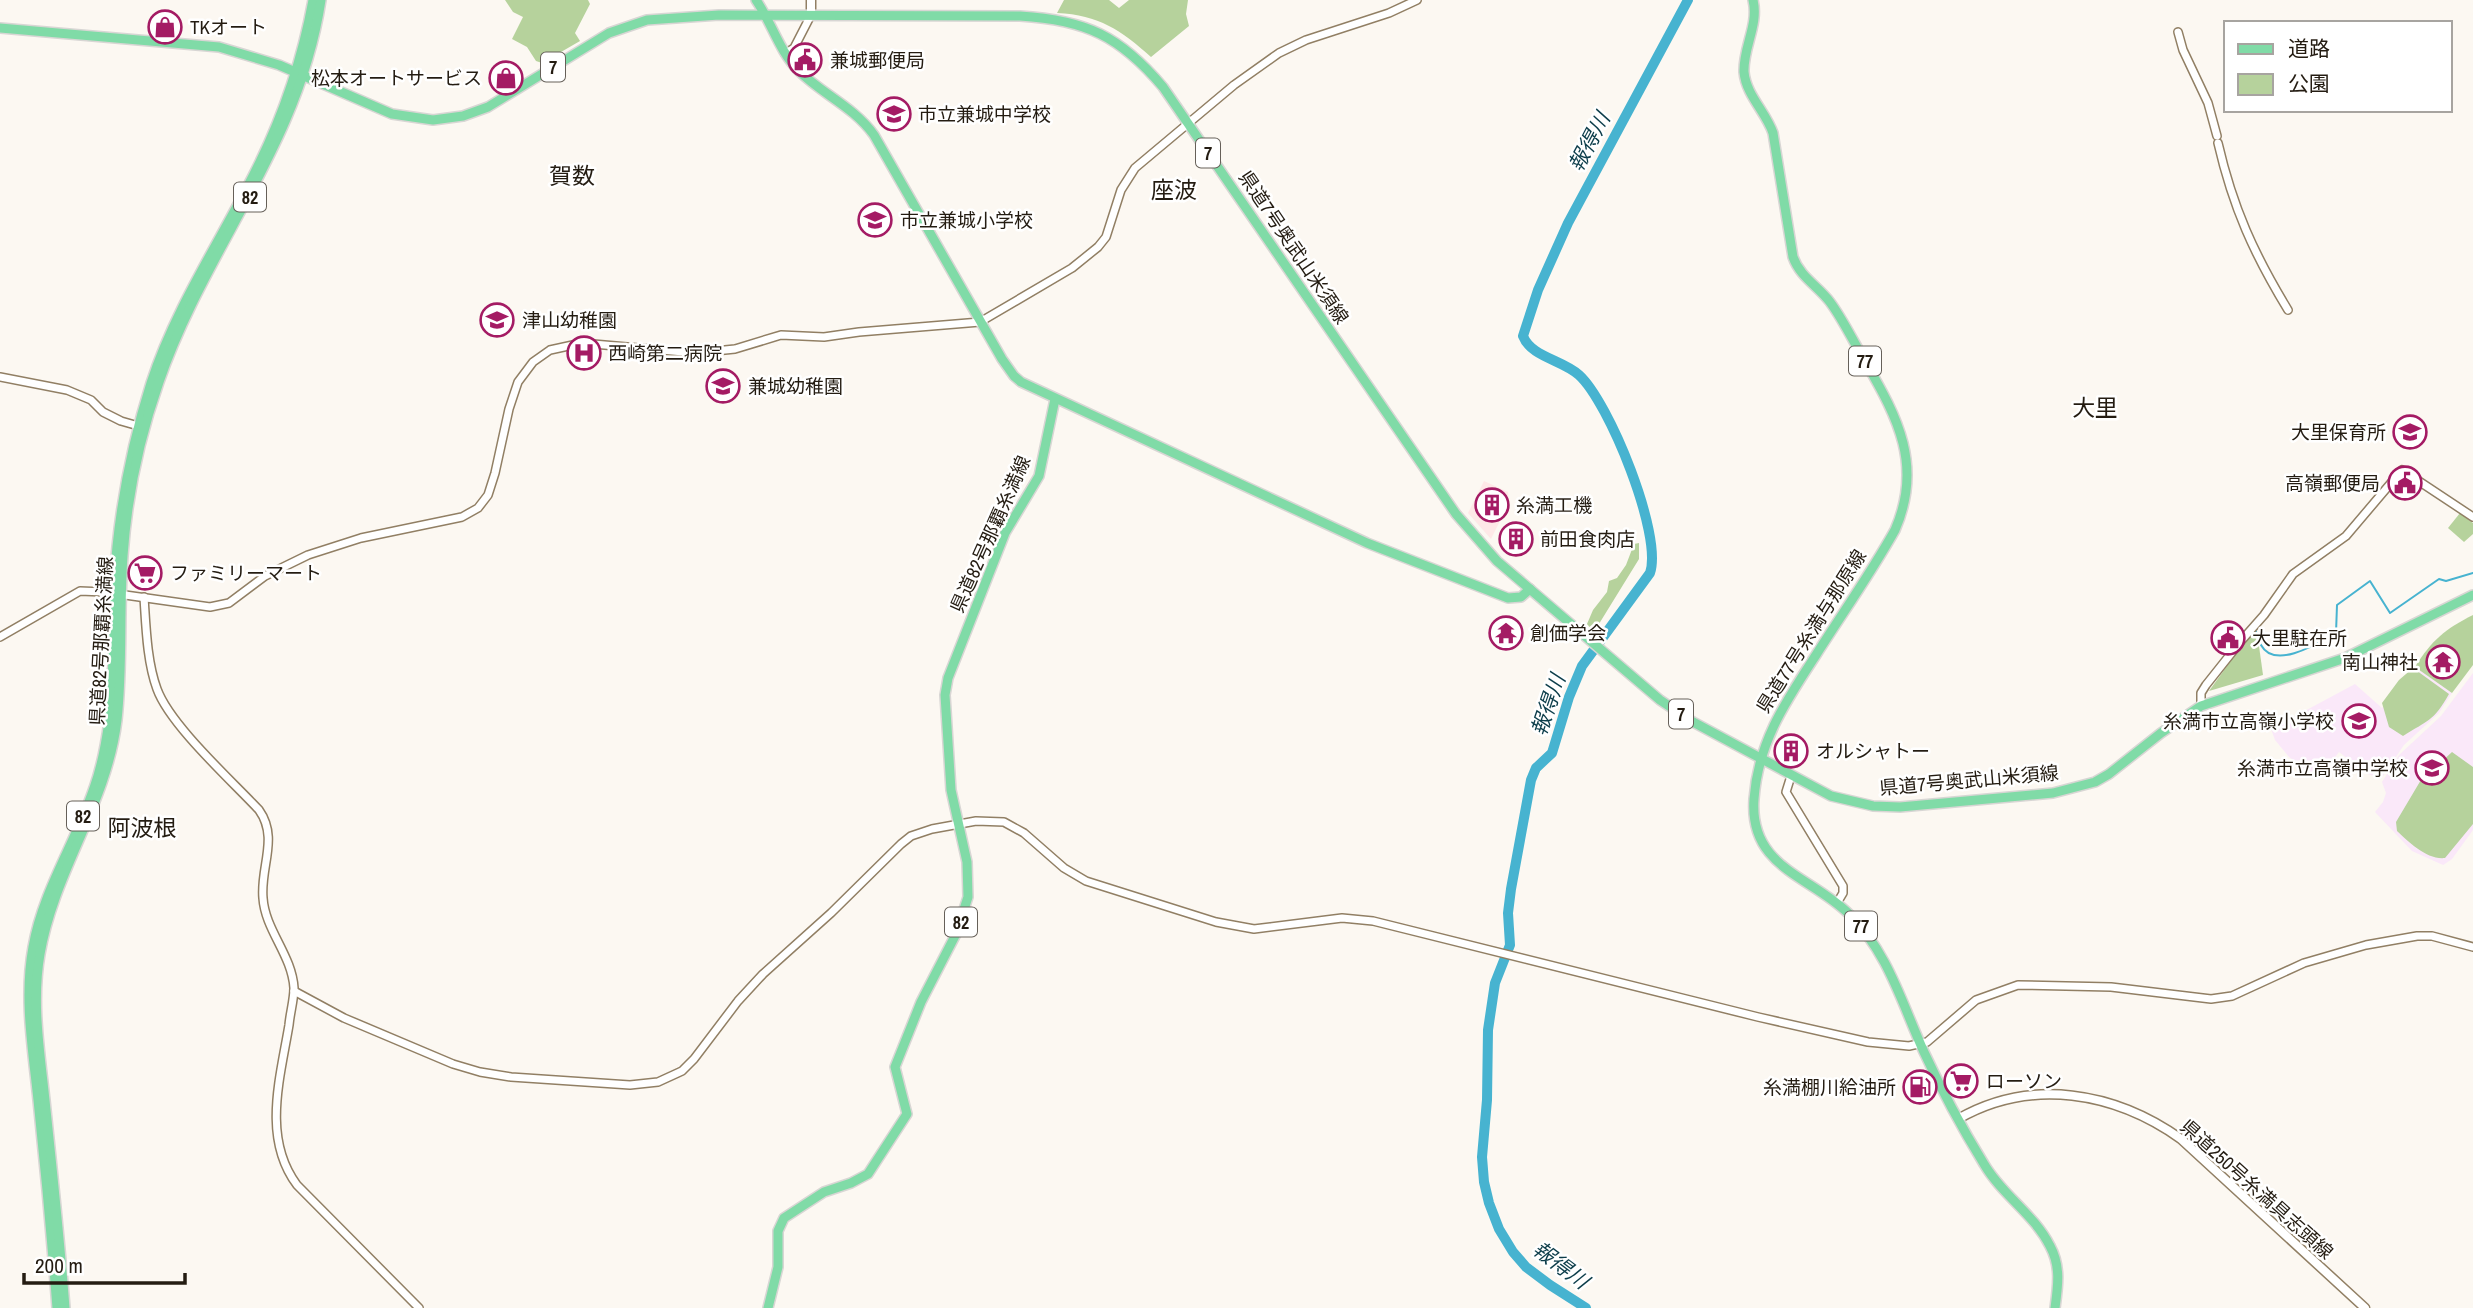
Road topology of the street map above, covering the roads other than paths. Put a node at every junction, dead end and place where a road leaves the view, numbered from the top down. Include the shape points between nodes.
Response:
1 (313, 0) edge
2 (321, 0) edge
3 (756, 0) edge
4 (811, 0) edge
5 (1417, 0) edge
6 (1753, 0) edge
7 (766, 15) junction
8 (811, 15) junction
9 (0, 27) edge
10 (2178, 32) dead end
11 (785, 54) junction
12 (300, 74) junction
13 (1188, 123) junction
14 (2288, 310) dead end
15 (980, 322) junction
16 (0, 377) edge
17 (1055, 399) junction
18 (142, 427) junction
19 (2473, 517) edge
20 (1530, 589) junction
21 (118, 594) junction
22 (2473, 595) edge
23 (144, 597) junction
24 (0, 636) edge
25 (2201, 706) junction
26 (1762, 760) junction
27 (1791, 776) junction
28 (959, 824) junction
29 (1837, 903) junction
30 (2473, 947) edge
31 (294, 990) junction
32 (1921, 1045) junction
33 (1958, 1119) junction
34 (57, 1308) edge
35 (65, 1308) edge
36 (419, 1308) edge
37 (768, 1308) edge
38 (2055, 1308) edge
39 (2365, 1308) edge

1 - 12 main road, 県道82号那覇糸満線 / 82
2 - 12 main road, 県道82号那覇糸満線 / 82
3 - 7 main road
4 - 8 main road
5 - 13 street via 1279,53
6 - 26 main road, 県道77号糸満与那原線 / 77 via 1745,78 1773,133 1793,257 1802,274 1832,305 1890,404 1904,443 1907,476 1905,502 1895,530 1779,712
7 - 8 main road, 県道7号奥武山米須線 / 7
7 - 11 main road
7 - 12 main road, 県道7号奥武山米須線 / 7 via 678,16 622,28 488,107 443,119 392,114
8 - 11 street via 794,48
8 - 13 main road, 県道7号奥武山米須線 / 7 via 1020,16 1076,24 1134,55
9 - 12 main road, 県道7号奥武山米須線 / 7 via 204,45 251,55
10 - 14 street via 2208,103 2239,216
11 - 15 main road via 797,70 850,109 874,135
12 - 18 main road, 県道82号那覇糸満線 / 82 via 255,173 170,335 152,378
13 - 15 street via 1129,174 1098,247 1072,268
13 - 20 main road, 県道7号奥武山米須線 / 7 via 1456,514 1479,543
15 - 17 main road via 1014,376
15 - 23 street via 824,337 781,335 734,349 695,353 592,343 560,346 533,362 518,382 492,485 483,503 470,513 309,555 265,576 229,603 210,607
16 - 18 street via 67,390 121,421
17 - 20 main road via 1378,548 1508,598 1521,597
17 - 28 main road, 県道82号那覇糸満線 / 82 via 1040,472 1005,533 948,678 948,765
18 - 21 main road, 県道82号那覇糸満線 / 82
19 - 25 street via 2402,470 2346,536 2293,574 2206,685
20 - 26 main road, 県道7号奥武山米須線 / 7 via 1671,707
21 - 23 street
21 - 24 street via 76,592
21 - 34 main road, 県道82号那覇糸満線 / 82 via 103,756 41,914 29,974
21 - 35 main road, 県道82号那覇糸満線 / 82 via 118,706 110,757 101,791 50,913 37,978
22 - 25 main road, 県道7号奥武山米須線 / 7 via 2345,658
23 - 31 street via 152,668 164,704 263,816 270,839 263,899 288,961
25 - 27 main road, 県道7号奥武山米須線 / 7 via 2109,774 2053,793 1883,807 1841,799
26 - 27 main road, 県道7号奥武山米須線 / 7
26 - 29 main road, 県道77号糸満与那原線 / 77 via 1754,794 1761,839 1782,867
27 - 29 street via 1786,792 1843,886
28 - 31 street via 911,836 901,844 763,974 682,1071 658,1082 511,1077 453,1064 344,1018
28 - 32 street via 1003,822 1086,881 1216,922 1254,929 1359,918 1868,1042
28 - 37 main road, 県道82号那覇糸満線 / 82 via 968,897 956,934 895,1067 908,1114 868,1174 824,1192 783,1217
29 - 32 main road, 県道77号糸満与那原線 / 77 via 1876,946
30 - 32 street via 2432,936 2366,945 2304,964 2232,996 2211,999 2111,987 2018,985 1968,1005
31 - 36 street via 275,1117 277,1145 287,1172
32 - 33 main road, 県道77号糸満与那原線 / 77
33 - 38 main road, 県道77号糸満与那原線 / 77 via 1998,1185 2050,1246 2058,1270
33 - 39 main road, 県道250号糸満具志頭線 via 1996,1102 2047,1094 2085,1096 2138,1113 2181,1139

